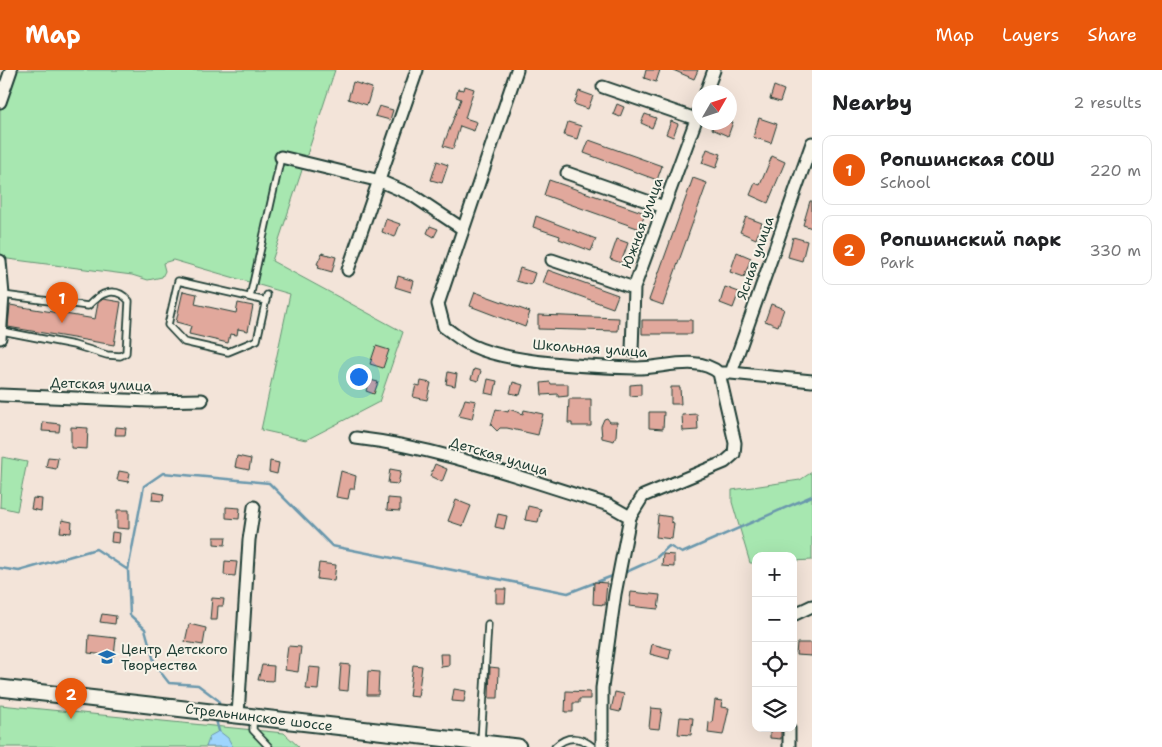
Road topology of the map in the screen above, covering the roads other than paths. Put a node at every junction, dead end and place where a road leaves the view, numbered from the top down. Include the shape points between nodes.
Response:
1 (11, 70) edge
2 (417, 70) edge
3 (517, 70) edge
4 (714, 70) edge
5 (709, 85) edge
6 (603, 87) dead end
7 (0, 102) edge
8 (692, 112) edge
9 (692, 130) edge
10 (812, 143) edge
11 (281, 157) joint
12 (567, 173) dead end
13 (380, 181) junction
14 (664, 207) junction
15 (463, 229) junction
16 (552, 260) dead end
17 (0, 261) edge
18 (348, 270) dead end
19 (634, 288) junction
20 (3, 295) junction
21 (250, 297) junction
22 (1, 335) edge
23 (632, 351) dead end
24 (725, 373) junction
25 (812, 381) edge
26 (0, 395) edge
27 (202, 400) dead end
28 (356, 438) dead end
29 (254, 508) dead end
30 (630, 516) junction
31 (812, 606) edge
32 (797, 613) edge
33 (488, 624) dead end
34 (0, 688) edge
35 (245, 716) junction
36 (789, 732) edge
37 (481, 743) junction
38 (269, 747) edge
39 (518, 747) edge
40 (554, 747) edge
41 (593, 747) edge
42 (602, 747) edge
43 (789, 747) edge

1 - 7 street
2 - 13 street
3 - 15 street, Школьная улица
4 - 5 street
6 - 8 street
9 - 14 street, Южная улица
10 - 24 street, Ясная улица
11 - 13 street
11 - 21 lane
12 - 14 street
13 - 15 street via 412,194
13 - 18 street
14 - 19 street, Южная улица
15 - 24 street, Школьная улица via 438,304 444,328 473,346 536,360 636,369 694,364 712,366
16 - 19 street
17 - 20 street
19 - 23 street, Южная улица
20 - 22 street
20 - 22 lane via 88,306 107,292 124,295 129,300 126,353 107,355 74,345
21 - 21 lane via 266,298 257,340 228,352 184,342 168,325 178,281
24 - 25 street
24 - 30 street via 734,454 725,462 643,496
26 - 27 street, Детская улица
28 - 30 street, Детская улица via 443,455 609,505
29 - 35 street via 249,540
30 - 42 street via 602,688
31 - 32 street
33 - 37 lane
34 - 35 main road, Стрельнинское шоссе
35 - 37 main road, Стрельнинское шоссе
35 - 38 lane via 252,730
36 - 43 street
37 - 39 main road, Стрельнинское шоссе
40 - 41 lane via 567,738

